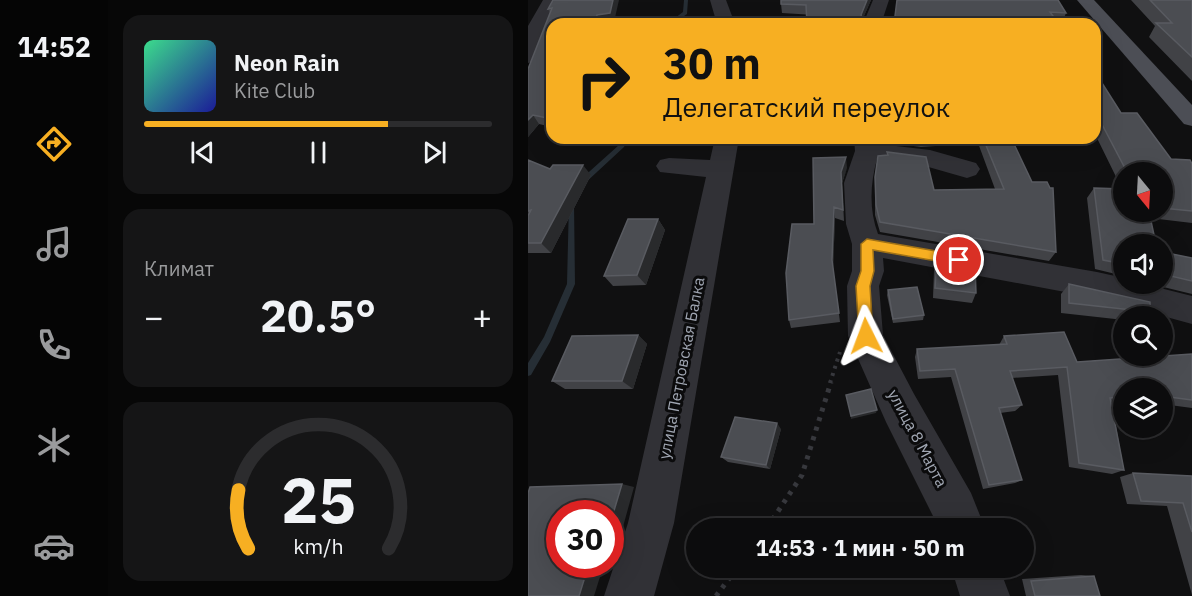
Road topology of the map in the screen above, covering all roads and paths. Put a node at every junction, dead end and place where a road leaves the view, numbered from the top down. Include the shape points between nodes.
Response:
1 (718, 0) edge
2 (881, 0) edge
3 (1085, 0) edge
4 (541, 10) edge
5 (724, 18) edge
6 (874, 18) edge
7 (528, 57) edge
8 (1192, 119) edge
9 (867, 144) edge
10 (723, 154) edge
11 (669, 166) dead end
12 (967, 169) dead end
13 (867, 244) junction
14 (1192, 310) edge
15 (842, 346) dead end
16 (774, 518) edge
17 (958, 518) edge
18 (730, 578) edge
19 (979, 578) edge
20 (629, 596) edge
21 (716, 596) edge
22 (985, 596) edge

1 - 5 street
2 - 6 street
3 - 8 main road
4 - 7 street
9 - 12 street
9 - 13 street, улица 8 Марта via 857,183 860,224
10 - 11 street
10 - 20 street, улица Петровская Балка via 651,523
13 - 14 street via 1097,285
13 - 17 street, улица 8 Марта via 868,271 863,286 866,336
15 - 16 path via 802,475
18 - 21 path
19 - 22 street

